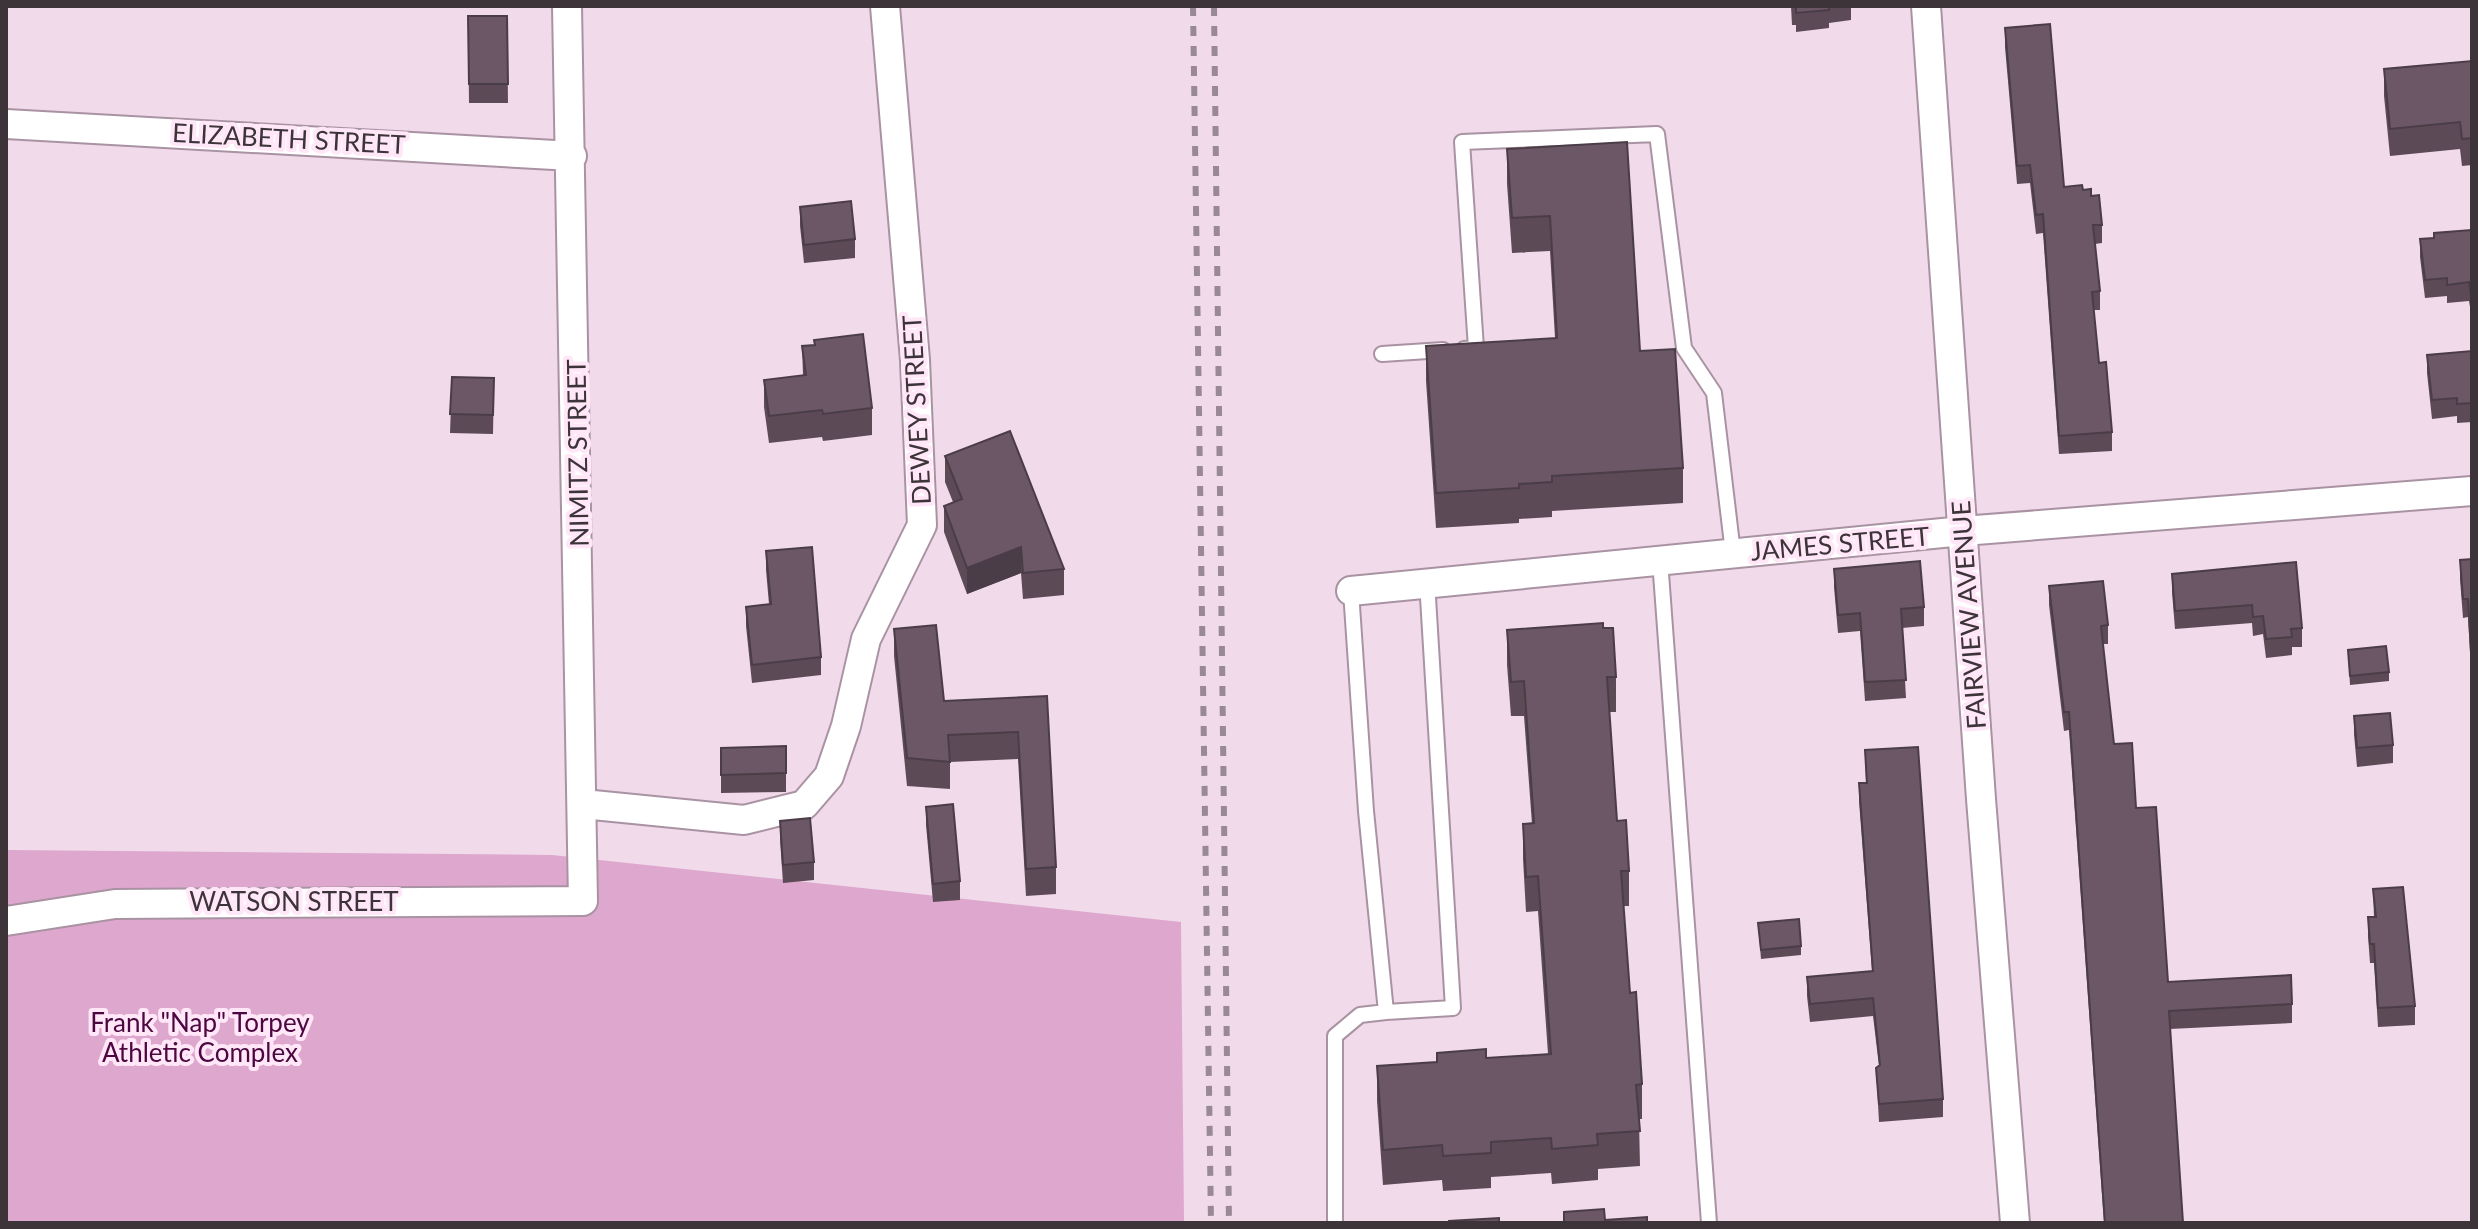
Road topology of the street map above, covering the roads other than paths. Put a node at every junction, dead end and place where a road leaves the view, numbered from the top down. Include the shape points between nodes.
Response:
1 (567, 6) edge
2 (885, 6) edge
3 (1926, 6) edge
4 (6, 124) edge
5 (572, 156) junction
6 (1382, 354) dead end
7 (2472, 491) edge
8 (1963, 531) junction
9 (1733, 553) junction
10 (1660, 560) junction
11 (1427, 581) junction
12 (1351, 591) joint
13 (583, 804) junction
14 (583, 901) joint
15 (6, 921) edge
16 (1386, 1012) junction
17 (1335, 1223) edge
18 (1709, 1223) edge
19 (2015, 1223) edge

1 - 5 street, NIMITZ STREET
2 - 13 street, DEWEY STREET via 915,360 922,525 866,639 829,776 804,805 744,820
3 - 8 street, FAIRVIEW AVENUE
4 - 5 street, ELIZABETH STREET
5 - 13 street, NIMITZ STREET
6 - 9 lane via 1476,348 1462,142 1657,134 1684,348 1714,393
7 - 8 street, JAMES STREET
8 - 9 street, JAMES STREET
8 - 19 street, FAIRVIEW AVENUE
9 - 10 street, JAMES STREET
10 - 11 street, JAMES STREET
10 - 18 lane
11 - 12 street, JAMES STREET
11 - 16 lane via 1453,1008
12 - 16 lane
13 - 14 street, NIMITZ STREET
14 - 15 street, WATSON STREET via 115,904
16 - 17 lane via 1360,1015 1335,1036

